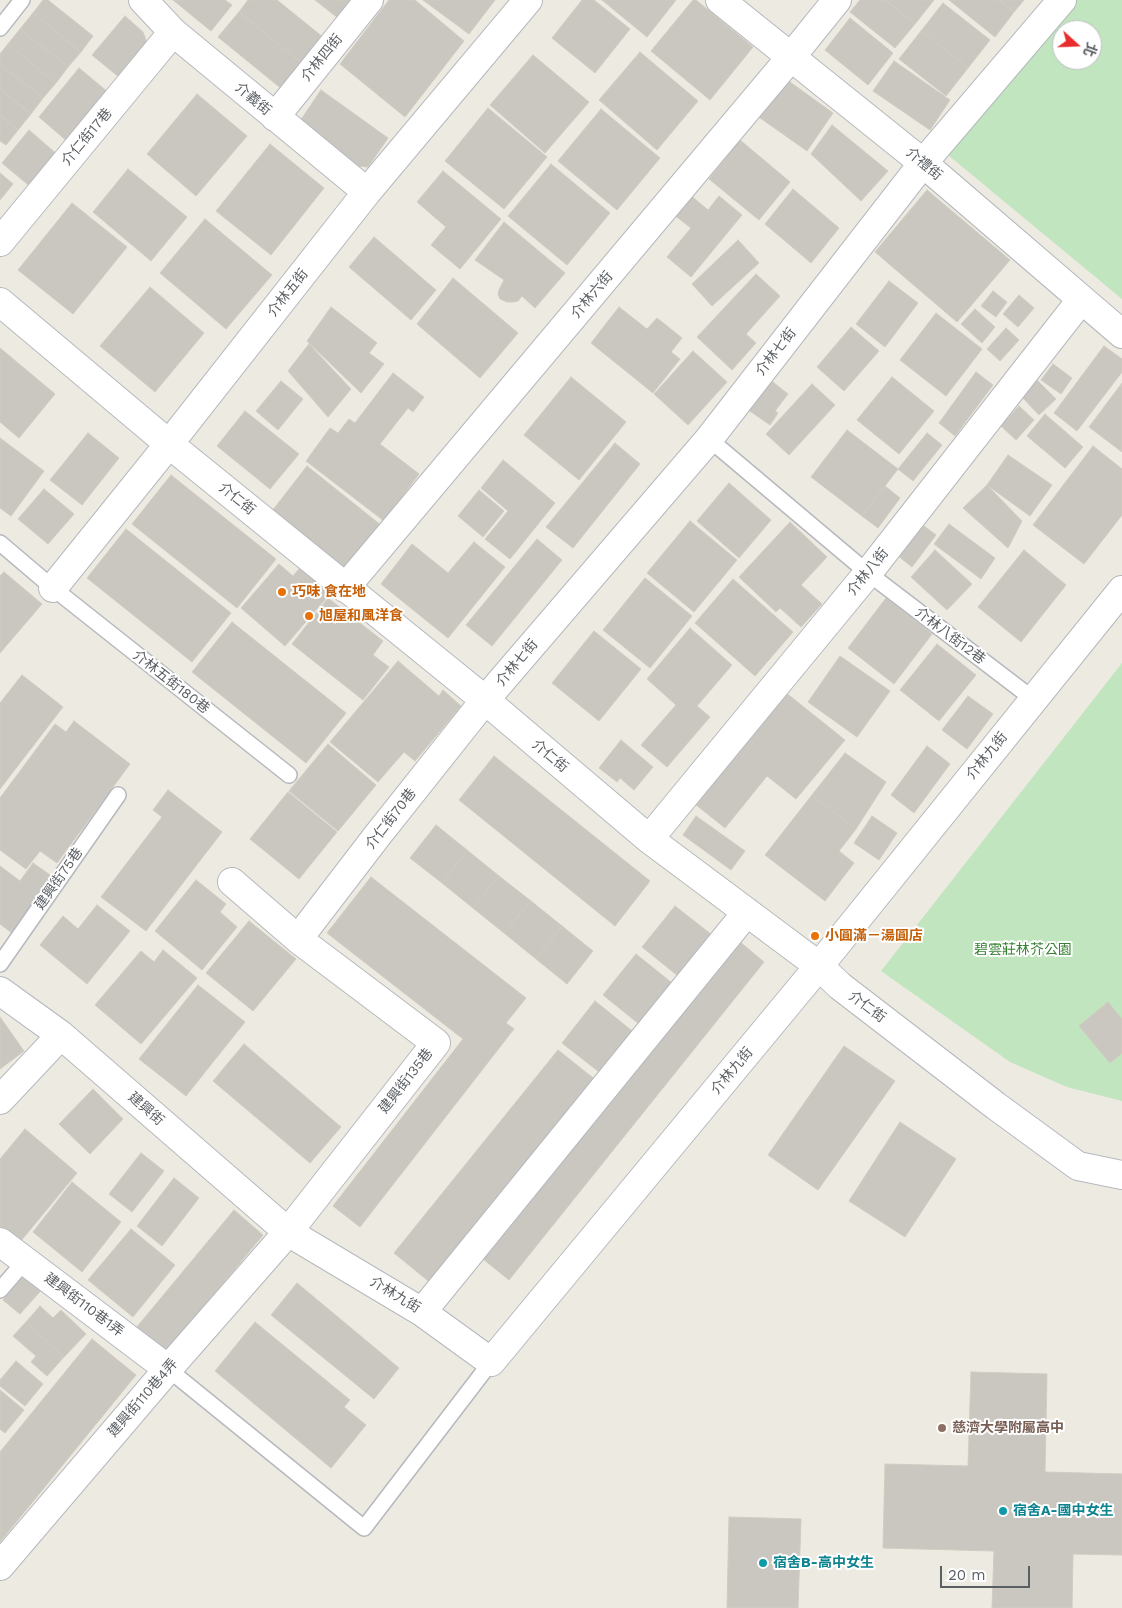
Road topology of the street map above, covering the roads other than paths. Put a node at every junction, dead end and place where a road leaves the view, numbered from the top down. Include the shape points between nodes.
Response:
1 (22, 0) edge
2 (143, 0) edge
3 (369, 0) edge
4 (528, 0) edge
5 (720, 0) edge
6 (837, 0) edge
7 (1062, 0) edge
8 (0, 28) edge
9 (173, 32) junction
10 (791, 57) junction
11 (274, 117) junction
12 (923, 163) junction
13 (367, 192) junction
14 (0, 242) edge
15 (1081, 300) junction
16 (0, 302) edge
17 (1122, 334) edge
18 (709, 438) junction
19 (169, 444) junction
20 (0, 543) edge
21 (868, 573) junction
22 (53, 588) junction
23 (345, 588) junction
24 (1122, 590) edge
25 (1033, 699) junction
26 (485, 700) junction
27 (289, 775) dead end
28 (118, 795) dead end
29 (649, 839) junction
30 (232, 882) dead end
31 (747, 912) junction
32 (298, 939) junction
33 (0, 964) edge
34 (819, 966) junction
35 (0, 992) edge
36 (61, 1035) junction
37 (0, 1100) edge
38 (1122, 1175) edge
39 (288, 1232) junction
40 (0, 1242) edge
41 (25, 1261) junction
42 (0, 1290) edge
43 (422, 1312) junction
44 (491, 1362) junction
45 (168, 1369) junction
46 (0, 1566) edge

1 - 8 lane
2 - 9 street, 介義街
3 - 11 street, 介林四街
4 - 13 street, 介林五街
5 - 10 street, 介禮街
6 - 10 street, 介林六街
7 - 12 street, 介林七街
9 - 11 street, 介義街
9 - 14 street, 介仁街17巷
10 - 12 street, 介禮街
10 - 23 street, 介林六街
11 - 13 street, 介義街
12 - 15 street, 介禮街
12 - 18 street, 介林七街
13 - 19 street, 介林五街
15 - 17 street, 介禮街
15 - 21 street, 介林八街
16 - 19 street, 介仁街
18 - 21 lane, 介林八街12巷
18 - 26 street, 介林七街
19 - 22 street, 介林五街
19 - 23 street, 介仁街
20 - 22 lane, 介林五街180巷
21 - 25 lane, 介林八街12巷
21 - 29 street, 介林八街
22 - 27 lane, 介林五街180巷
23 - 26 street, 介仁街
24 - 25 street, 介林九街
25 - 34 street, 介林九街
26 - 29 street, 介仁街
26 - 32 street, 介仁街70巷
28 - 33 lane, 建興街75巷
29 - 31 street, 介仁街
30 - 32 street
31 - 34 street, 介仁街
31 - 43 street
32 - 39 street, 建興街135巷 via 436,1043
34 - 38 street, 介仁街 via 840,986 1078,1166
34 - 44 street, 介林九街
35 - 36 street, 建興街
36 - 37 street
36 - 39 street, 建興街
39 - 43 street, 介林九街
39 - 45 street, 建興街110巷4弄
40 - 41 street, 建興街110巷1弄
41 - 42 lane
41 - 45 street, 建興街110巷1弄
43 - 44 street, 介林九街
44 - 45 lane via 364,1528
45 - 46 street, 建興街110巷4弄

